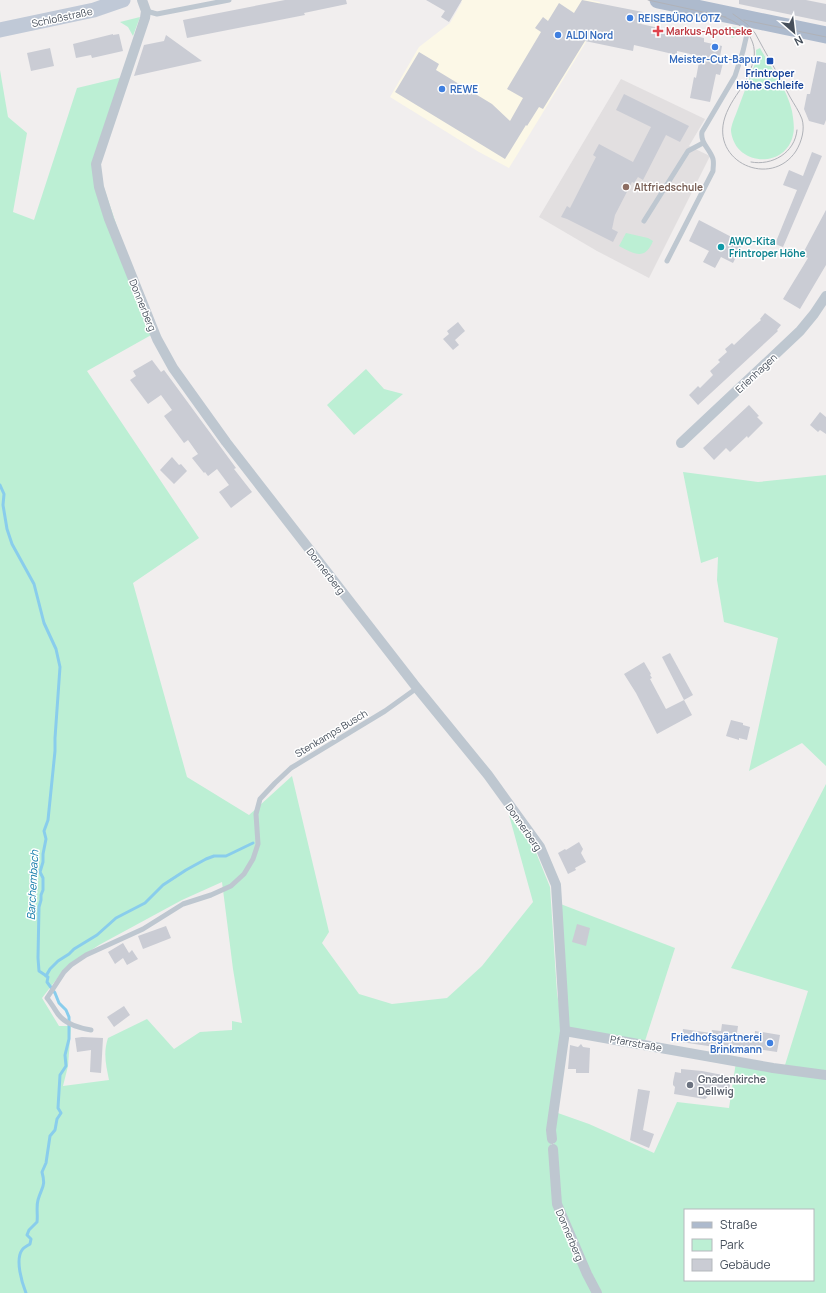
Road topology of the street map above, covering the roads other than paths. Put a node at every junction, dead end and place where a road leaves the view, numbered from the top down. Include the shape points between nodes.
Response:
1 (142, 0) edge
2 (229, 0) edge
3 (658, 0) edge
4 (114, 2) edge
5 (146, 11) junction
6 (750, 19) junction
7 (0, 30) edge
8 (826, 35) edge
9 (703, 143) junction
10 (644, 221) dead end
11 (667, 261) dead end
12 (826, 296) edge
13 (681, 444) dead end
14 (417, 688) junction
15 (91, 1030) dead end
16 (565, 1031) junction
17 (826, 1075) edge
18 (597, 1293) edge

1 - 5 street
2 - 5 lane via 157,14
3 - 6 main road
4 - 7 street, Schloßstraße via 94,10
5 - 14 street, Donnerberg via 96,164 99,186 109,219 157,339 173,368 222,436
6 - 8 main road
6 - 9 lane via 737,70 702,132
9 - 10 lane via 688,151
9 - 11 lane via 713,159 713,171
12 - 13 street, Erlenhagen via 800,331
14 - 15 lane, Stenkamps Busch via 385,711 291,768 260,799 256,814 258,844 244,874 231,886 183,904 144,929 86,955 71,965 47,998 62,1019 82,1029
14 - 16 street, Donnerberg via 488,775 540,847 556,885
16 - 17 street, Pfarrstraße
16 - 18 street, Donnerberg via 552,1130 557,1204 586,1274

